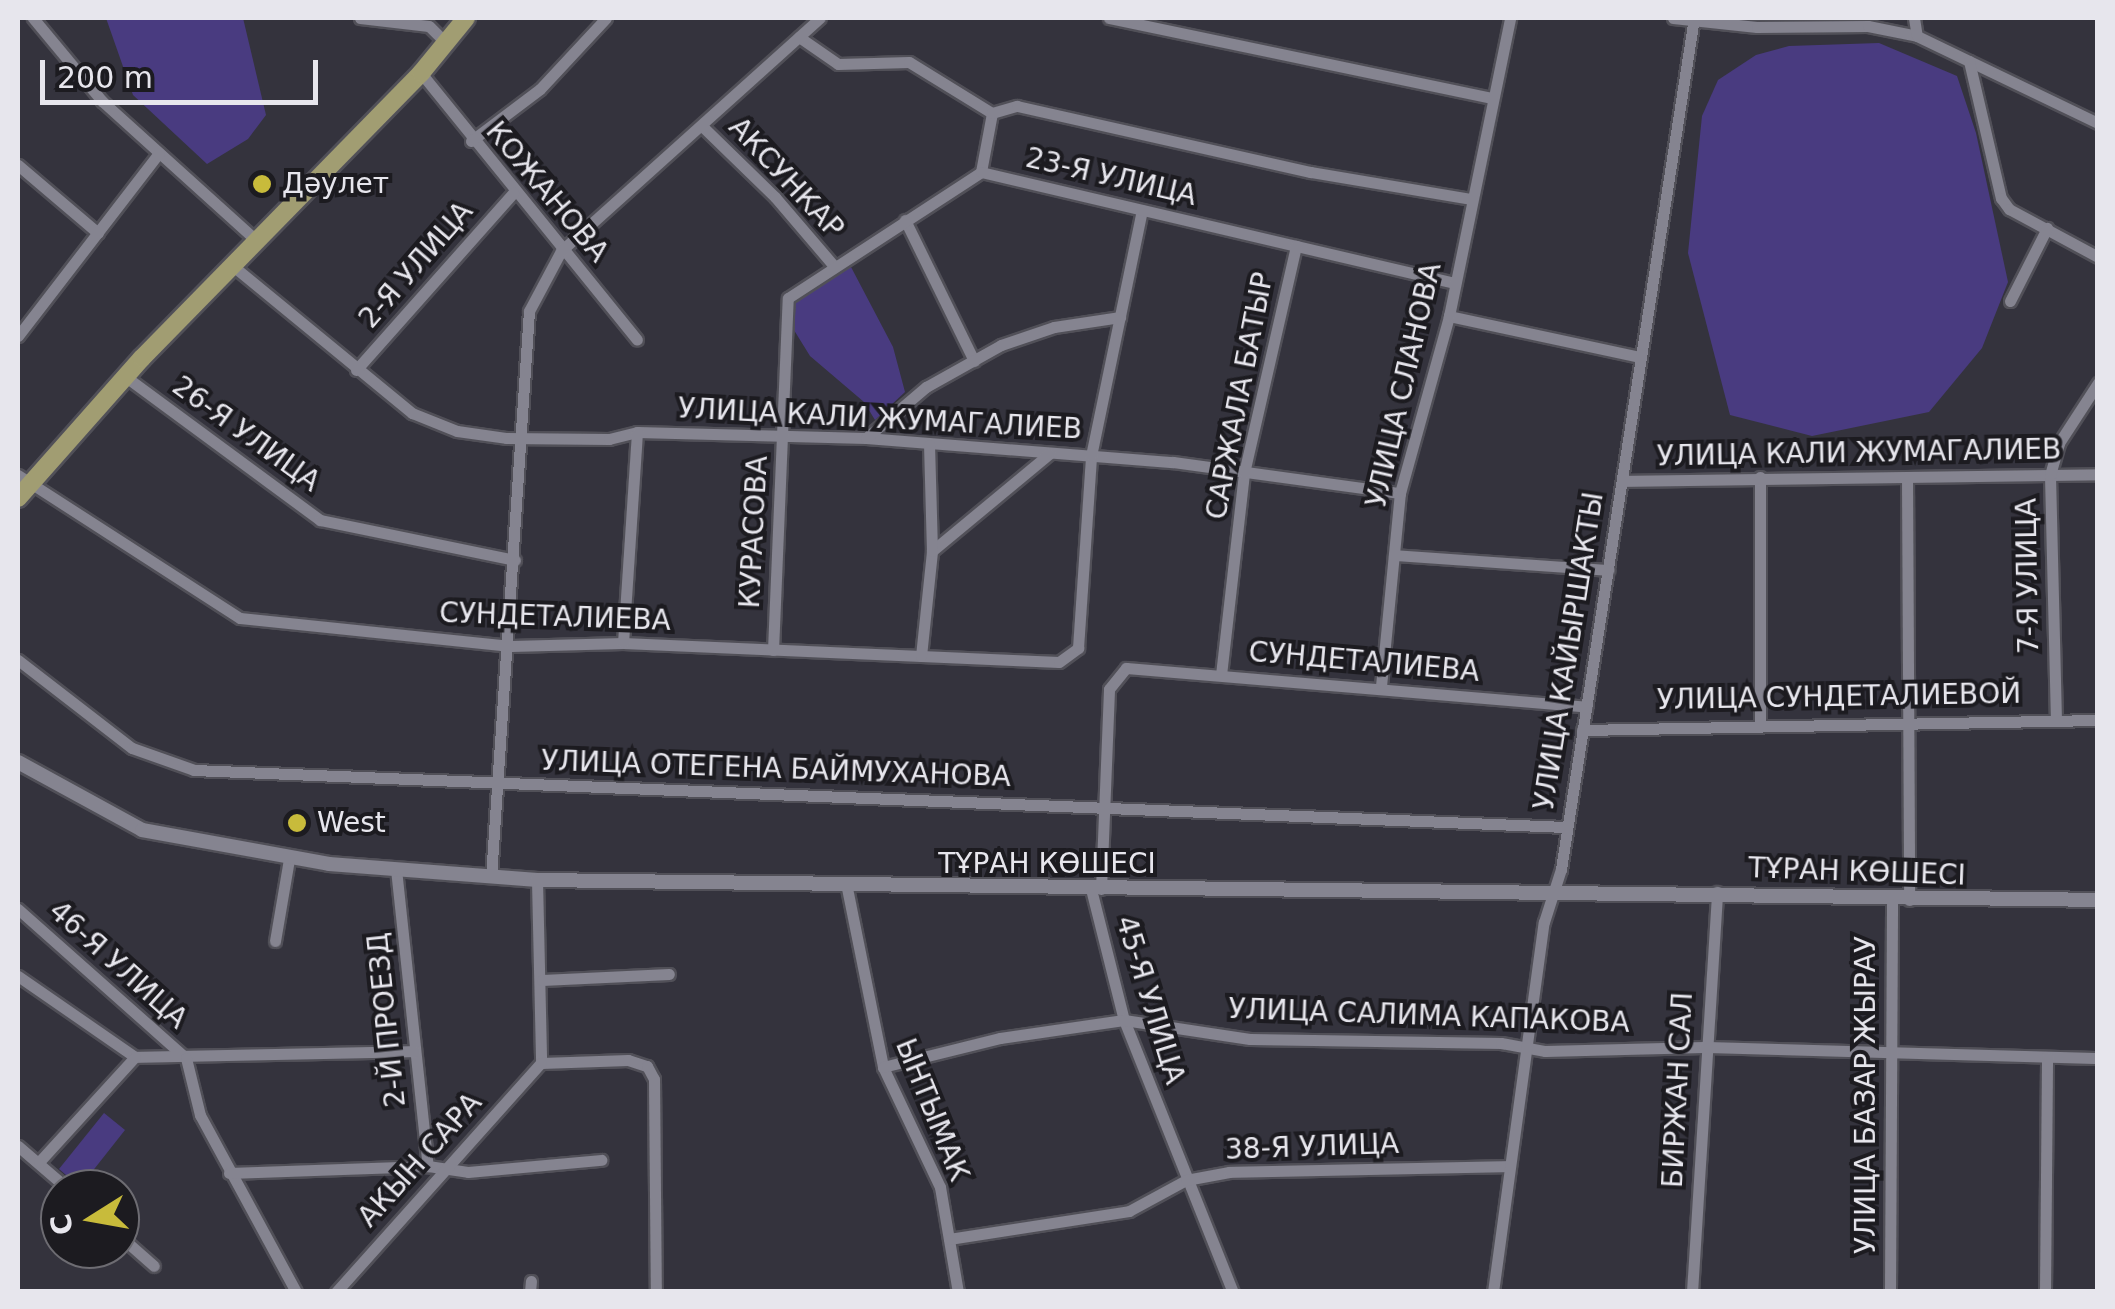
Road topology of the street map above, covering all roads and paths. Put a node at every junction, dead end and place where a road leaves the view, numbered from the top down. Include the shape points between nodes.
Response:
1 (33, 18) edge
2 (360, 18) edge
3 (466, 18) edge
4 (606, 18) edge
5 (820, 18) edge
6 (1109, 18) edge
7 (1175, 18) edge
8 (1510, 18) edge
9 (1673, 18) edge
10 (1914, 18) edge
11 (1694, 19) edge
12 (1827, 21) edge
13 (1172, 31) junction
14 (1917, 36) junction
15 (799, 37) junction
16 (447, 44) junction
17 (1969, 61) junction
18 (422, 73) junction
19 (1492, 98) junction
20 (992, 113) junction
21 (2098, 123) edge
22 (702, 126) junction
23 (471, 141) junction
24 (160, 154) junction
25 (18, 165) edge
26 (981, 172) junction
27 (513, 192) junction
28 (1471, 199) junction
29 (1142, 210) junction
30 (905, 220) junction
31 (2046, 228) junction
32 (98, 234) junction
33 (258, 241) junction
34 (1296, 246) junction
35 (560, 251) junction
36 (2098, 257) edge
37 (833, 265) junction
38 (233, 266) junction
39 (1454, 283) junction
40 (788, 298) joint
41 (2010, 301) dead end
42 (1449, 316) junction
43 (1120, 317) junction
44 (18, 336) edge
45 (637, 340) dead end
46 (1640, 356) junction
47 (974, 361) junction
48 (356, 370) junction
49 (126, 376) junction
50 (2098, 383) edge
51 (637, 432) junction
52 (785, 433) junction
53 (524, 437) junction
54 (866, 438) junction
55 (929, 445) junction
56 (1049, 454) junction
57 (1091, 456) junction
58 (1244, 473) junction
59 (2098, 474) edge
60 (2050, 475) junction
61 (1760, 477) junction
62 (1907, 477) junction
63 (1622, 481) junction
64 (22, 486) edge
65 (1400, 493) junction
66 (932, 552) junction
67 (1394, 554) junction
68 (515, 560) junction
69 (1608, 570) junction
70 (624, 644) junction
71 (511, 646) junction
72 (773, 650) junction
73 (921, 656) junction
74 (18, 660) edge
75 (1221, 675) junction
76 (1381, 686) junction
77 (1586, 707) junction
78 (2098, 720) edge
79 (1909, 721) junction
80 (2056, 721) junction
81 (1760, 723) junction
82 (1582, 730) junction
83 (18, 762) edge
84 (502, 784) junction
85 (1104, 806) junction
86 (1567, 827) junction
87 (289, 858) junction
88 (396, 870) junction
89 (491, 876) junction
90 (537, 880) junction
91 (848, 888) junction
92 (1096, 889) junction
93 (1552, 892) junction
94 (1717, 892) junction
95 (1892, 899) junction
96 (1909, 900) junction
97 (2098, 900) edge
98 (18, 909) edge
99 (275, 941) dead end
100 (669, 974) dead end
101 (18, 976) edge
102 (542, 980) junction
103 (1124, 1020) junction
104 (1526, 1047) junction
105 (1704, 1047) junction
106 (415, 1051) junction
107 (1891, 1053) junction
108 (135, 1057) junction
109 (186, 1058) junction
110 (2047, 1058) junction
111 (2098, 1058) edge
112 (541, 1064) junction
113 (883, 1067) junction
114 (18, 1146) edge
115 (601, 1160) dead end
116 (39, 1162) junction
117 (428, 1166) junction
118 (1508, 1166) junction
119 (47, 1169) edge
120 (444, 1170) junction
121 (230, 1174) junction
122 (1186, 1180) junction
123 (949, 1239) junction
124 (140, 1254) edge
125 (154, 1266) dead end
126 (296, 1292) edge
127 (336, 1292) edge
128 (656, 1292) edge
129 (958, 1292) edge
130 (1233, 1292) edge
131 (1493, 1292) edge
132 (1692, 1292) edge
133 (1890, 1292) edge
134 (2045, 1292) edge

1 - 24 street via 102,101
2 - 16 street via 415,22
3 - 16 main road
4 - 23 street via 540,89
5 - 15 street
6 - 13 street
7 - 13 street
8 - 19 street, УЛИЦА СЛАНОВА
9 - 11 street
10 - 14 street
11 - 12 street
11 - 46 street, УЛИЦА КАЙЫРШАКТЫ
12 - 14 street
13 - 19 street
14 - 17 street
15 - 20 street via 838,64 909,62
15 - 22 street
16 - 18 main road
17 - 21 street
17 - 31 street via 2001,198
18 - 23 street, КОЖАНОВА
18 - 33 main road
19 - 28 street, УЛИЦА СЛАНОВА
20 - 26 street
20 - 28 street via 1018,106 1312,172
22 - 35 street
22 - 37 street, АКСУНКАР
23 - 27 street, КОЖАНОВА
24 - 32 street
24 - 33 street
25 - 32 street
26 - 29 street, 23-Я УЛИЦА
26 - 30 street, 23-Я УЛИЦА
27 - 35 street, КОЖАНОВА
27 - 48 street, 2-Я УЛИЦА
28 - 39 street, УЛИЦА СЛАНОВА
29 - 34 street, 23-Я УЛИЦА
29 - 43 street
30 - 37 street, 23-Я УЛИЦА
30 - 47 street
31 - 36 street
31 - 41 street
32 - 44 street
33 - 38 main road
34 - 39 street, 23-Я УЛИЦА
34 - 58 street, САРЖАЛА БАТЫР
35 - 45 street, КОЖАНОВА
35 - 53 street via 528,312
37 - 40 street, 23-Я УЛИЦА
38 - 48 street, УЛИЦА КАЛИ ЖУМАГАЛИЕВ
38 - 49 main road
39 - 42 street, УЛИЦА СЛАНОВА
40 - 52 street, КУРАСОВА
42 - 46 street
42 - 65 street, УЛИЦА СЛАНОВА
43 - 47 street via 1054,327
43 - 57 street
46 - 63 street, УЛИЦА КАЙЫРШАКТЫ
47 - 54 street via 926,387
48 - 53 street, УЛИЦА КАЛИ ЖУМАГАЛИЕВ via 412,414 457,432
49 - 64 main road
49 - 68 street, 26-Я УЛИЦА via 320,520
50 - 60 street, 7-Я УЛИЦА via 2060,443
51 - 52 street, УЛИЦА КАЛИ ЖУМАГАЛИЕВ
51 - 53 street, УЛИЦА КАЛИ ЖУМАГАЛИЕВ via 608,439
51 - 70 street
52 - 54 street, УЛИЦА КАЛИ ЖУМАГАЛИЕВ
52 - 72 street, КУРАСОВА
53 - 68 street
54 - 55 street, УЛИЦА КАЛИ ЖУМАГАЛИЕВ
55 - 56 street, УЛИЦА КАЛИ ЖУМАГАЛИЕВ
55 - 66 street
56 - 57 street, УЛИЦА КАЛИ ЖУМАГАЛИЕВ
56 - 66 street
57 - 58 street, УЛИЦА КАЛИ ЖУМАГАЛИЕВ
57 - 73 street, СУНДЕТАЛИЕВА via 1072,659
58 - 65 street, УЛИЦА КАЛИ ЖУМАГАЛИЕВ
58 - 75 street, САРЖАЛА БАТЫР
59 - 60 street, УЛИЦА КАЛИ ЖУМАГАЛИЕВ
60 - 62 street, УЛИЦА КАЛИ ЖУМАГАЛИЕВ
60 - 80 street, 7-Я УЛИЦА
61 - 62 street, УЛИЦА КАЛИ ЖУМАГАЛИЕВ
61 - 63 street, УЛИЦА КАЛИ ЖУМАГАЛИЕВ
61 - 81 street
62 - 79 street
63 - 69 street, УЛИЦА КАЙЫРШАКТЫ
64 - 71 street, СУНДЕТАЛИЕВА via 240,618
65 - 67 street, УЛИЦА СЛАНОВА
66 - 73 street
67 - 69 street
67 - 76 street, УЛИЦА СЛАНОВА
68 - 71 street
69 - 77 street, УЛИЦА КАЙЫРШАКТЫ
70 - 71 street, СУНДЕТАЛИЕВА
70 - 72 street, СУНДЕТАЛИЕВА
71 - 84 street
72 - 73 street, СУНДЕТАЛИЕВА
74 - 84 street, УЛИЦА ОТЕГЕНА БАЙМУХАНОВА via 132,748 194,770
75 - 76 street, СУНДЕТАЛИЕВА
75 - 85 street, СУНДЕТАЛИЕВА via 1126,668 1113,676
76 - 77 street, СУНДЕТАЛИЕВА
77 - 82 street, УЛИЦА КАЙЫРШАКТЫ
78 - 80 street, УЛИЦА СУНДЕТАЛИЕВОЙ
79 - 80 street, УЛИЦА СУНДЕТАЛИЕВОЙ
79 - 81 street, УЛИЦА СУНДЕТАЛИЕВОЙ
79 - 96 street
81 - 82 street, УЛИЦА СУНДЕТАЛИЕВОЙ
82 - 86 street, УЛИЦА КАЙЫРШАКТЫ
83 - 87 street, ТҰРАН КӨШЕСІ via 142,830
84 - 85 street, УЛИЦА ОТЕГЕНА БАЙМУХАНОВА
84 - 89 street
85 - 86 street, УЛИЦА ОТЕГЕНА БАЙМУХАНОВА
85 - 92 street, СУНДЕТАЛИЕВА
86 - 93 street, УЛИЦА КАЙЫРШАКТЫ
87 - 88 street, ТҰРАН КӨШЕСІ
87 - 99 street
88 - 89 street, ТҰРАН КӨШЕСІ
88 - 106 street, 2-Й ПРОЕЗД
89 - 90 street, ТҰРАН КӨШЕСІ
90 - 91 street, ТҰРАН КӨШЕСІ
90 - 102 street
91 - 92 street, ТҰРАН КӨШЕСІ
91 - 113 street, ЫНТЫМАК
92 - 93 street, ТҰРАН КӨШЕСІ
92 - 103 street, 45-Я УЛИЦА
93 - 94 street, ТҰРАН КӨШЕСІ
93 - 104 street, УЛИЦА КАЙЫРШАКТЫ
94 - 95 street, ТҰРАН КӨШЕСІ
94 - 105 street, БИРЖАН САЛ
95 - 96 street, ТҰРАН КӨШЕСІ
95 - 107 street, УЛИЦА БАЗАР ЖЫРАУ
96 - 97 street, ТҰРАН КӨШЕСІ
98 - 109 street, 46-Я УЛИЦА
100 - 102 street
101 - 108 street, 46-Я УЛИЦА
102 - 112 street
103 - 104 street, УЛИЦА САЛИМА КАПАКОВА via 1250,1039
103 - 113 street, УЛИЦА САЛИМА КАПАКОВА via 1000,1038
103 - 122 street, 45-Я УЛИЦА
104 - 105 street, УЛИЦА САЛИМА КАПАКОВА
104 - 118 street, УЛИЦА КАЙЫРШАКТЫ
105 - 107 street, УЛИЦА САЛИМА КАПАКОВА
105 - 132 street, БИРЖАН САЛ
106 - 109 street, 46-Я УЛИЦА
106 - 117 street, 2-Й ПРОЕЗД
107 - 110 street, УЛИЦА САЛИМА КАПАКОВА
107 - 133 street, УЛИЦА БАЗАР ЖЫРАУ
108 - 109 street, 46-Я УЛИЦА
108 - 116 street
109 - 121 street via 200,1115
110 - 111 street, УЛИЦА САЛИМА КАПАКОВА
110 - 134 street
112 - 120 street, АКЫН САРА
112 - 128 street via 628,1060 647,1066 654,1079
113 - 123 street, ЫНТЫМАК via 930,1157
114 - 116 street
115 - 120 street
116 - 119 street
117 - 120 street
117 - 121 street
118 - 122 street, 38-Я УЛИЦА via 1228,1172
118 - 131 street, УЛИЦА КАЙЫРШАКТЫ
120 - 127 street, АКЫН САРА
121 - 126 street
122 - 123 street, 38-Я УЛИЦА via 1129,1211
122 - 130 street, 45-Я УЛИЦА
123 - 129 street, ЫНТЫМАК
124 - 125 street

